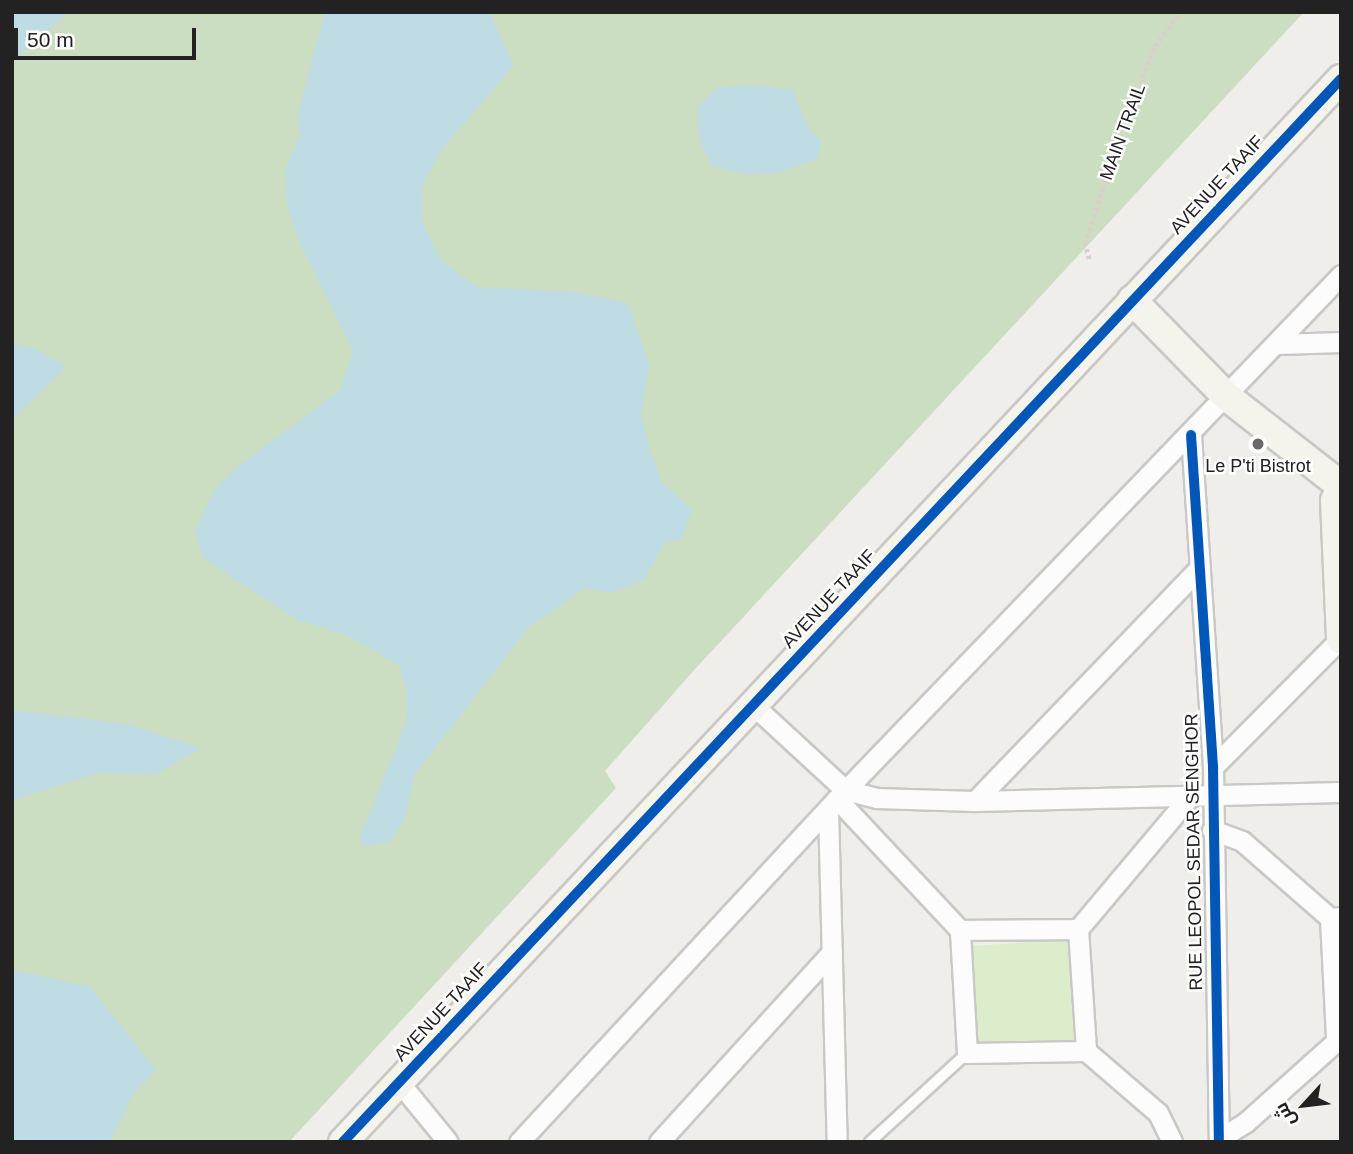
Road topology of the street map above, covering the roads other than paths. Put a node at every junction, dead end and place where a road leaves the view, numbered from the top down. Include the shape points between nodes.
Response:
1 (1341, 79) edge
2 (1341, 275) edge
3 (1132, 300) junction
4 (1341, 342) edge
5 (1279, 344) junction
6 (1226, 396) junction
7 (1191, 435) junction
8 (1341, 487) edge
9 (1196, 571) junction
10 (1340, 639) edge
11 (753, 705) junction
12 (1213, 767) junction
13 (1341, 792) edge
14 (1213, 795) junction
15 (1190, 796) junction
16 (837, 799) junction
17 (975, 802) junction
18 (1212, 830) junction
19 (1335, 918) edge
20 (1078, 929) junction
21 (960, 930) junction
22 (832, 952) junction
23 (1338, 1037) edge
24 (1086, 1051) junction
25 (967, 1053) junction
26 (399, 1082) junction
27 (1219, 1140) edge
28 (343, 1142) edge
29 (448, 1142) edge
30 (519, 1142) edge
31 (659, 1142) edge
32 (838, 1142) edge
33 (870, 1142) edge
34 (1172, 1142) edge

1 - 3 street, AVENUE TAAIF
2 - 5 street
3 - 6 street
3 - 11 street, AVENUE TAAIF
4 - 5 street
5 - 6 street
6 - 7 street
6 - 8 street
7 - 9 street, RUE LEOPOL SEDAR SENGHOR
7 - 16 street
8 - 10 street via 1335,501
9 - 12 street, RUE LEOPOL SEDAR SENGHOR
9 - 17 street
10 - 12 street
11 - 16 street
11 - 26 street, AVENUE TAAIF
12 - 14 street, RUE LEOPOL SEDAR SENGHOR
13 - 14 street
14 - 15 street
14 - 18 street, RUE LEOPOL SEDAR SENGHOR
15 - 17 street
15 - 20 street
16 - 17 street
16 - 21 street
16 - 22 street
16 - 30 street
18 - 19 street via 1242,841
18 - 27 street, RUE LEOPOL SEDAR SENGHOR
19 - 23 street
20 - 21 street
20 - 24 street
21 - 25 street
22 - 31 street
22 - 32 street
23 - 27 street via 1246,1122
24 - 25 street
24 - 34 street via 1158,1113
25 - 33 lane
26 - 28 street, AVENUE TAAIF
26 - 29 street

